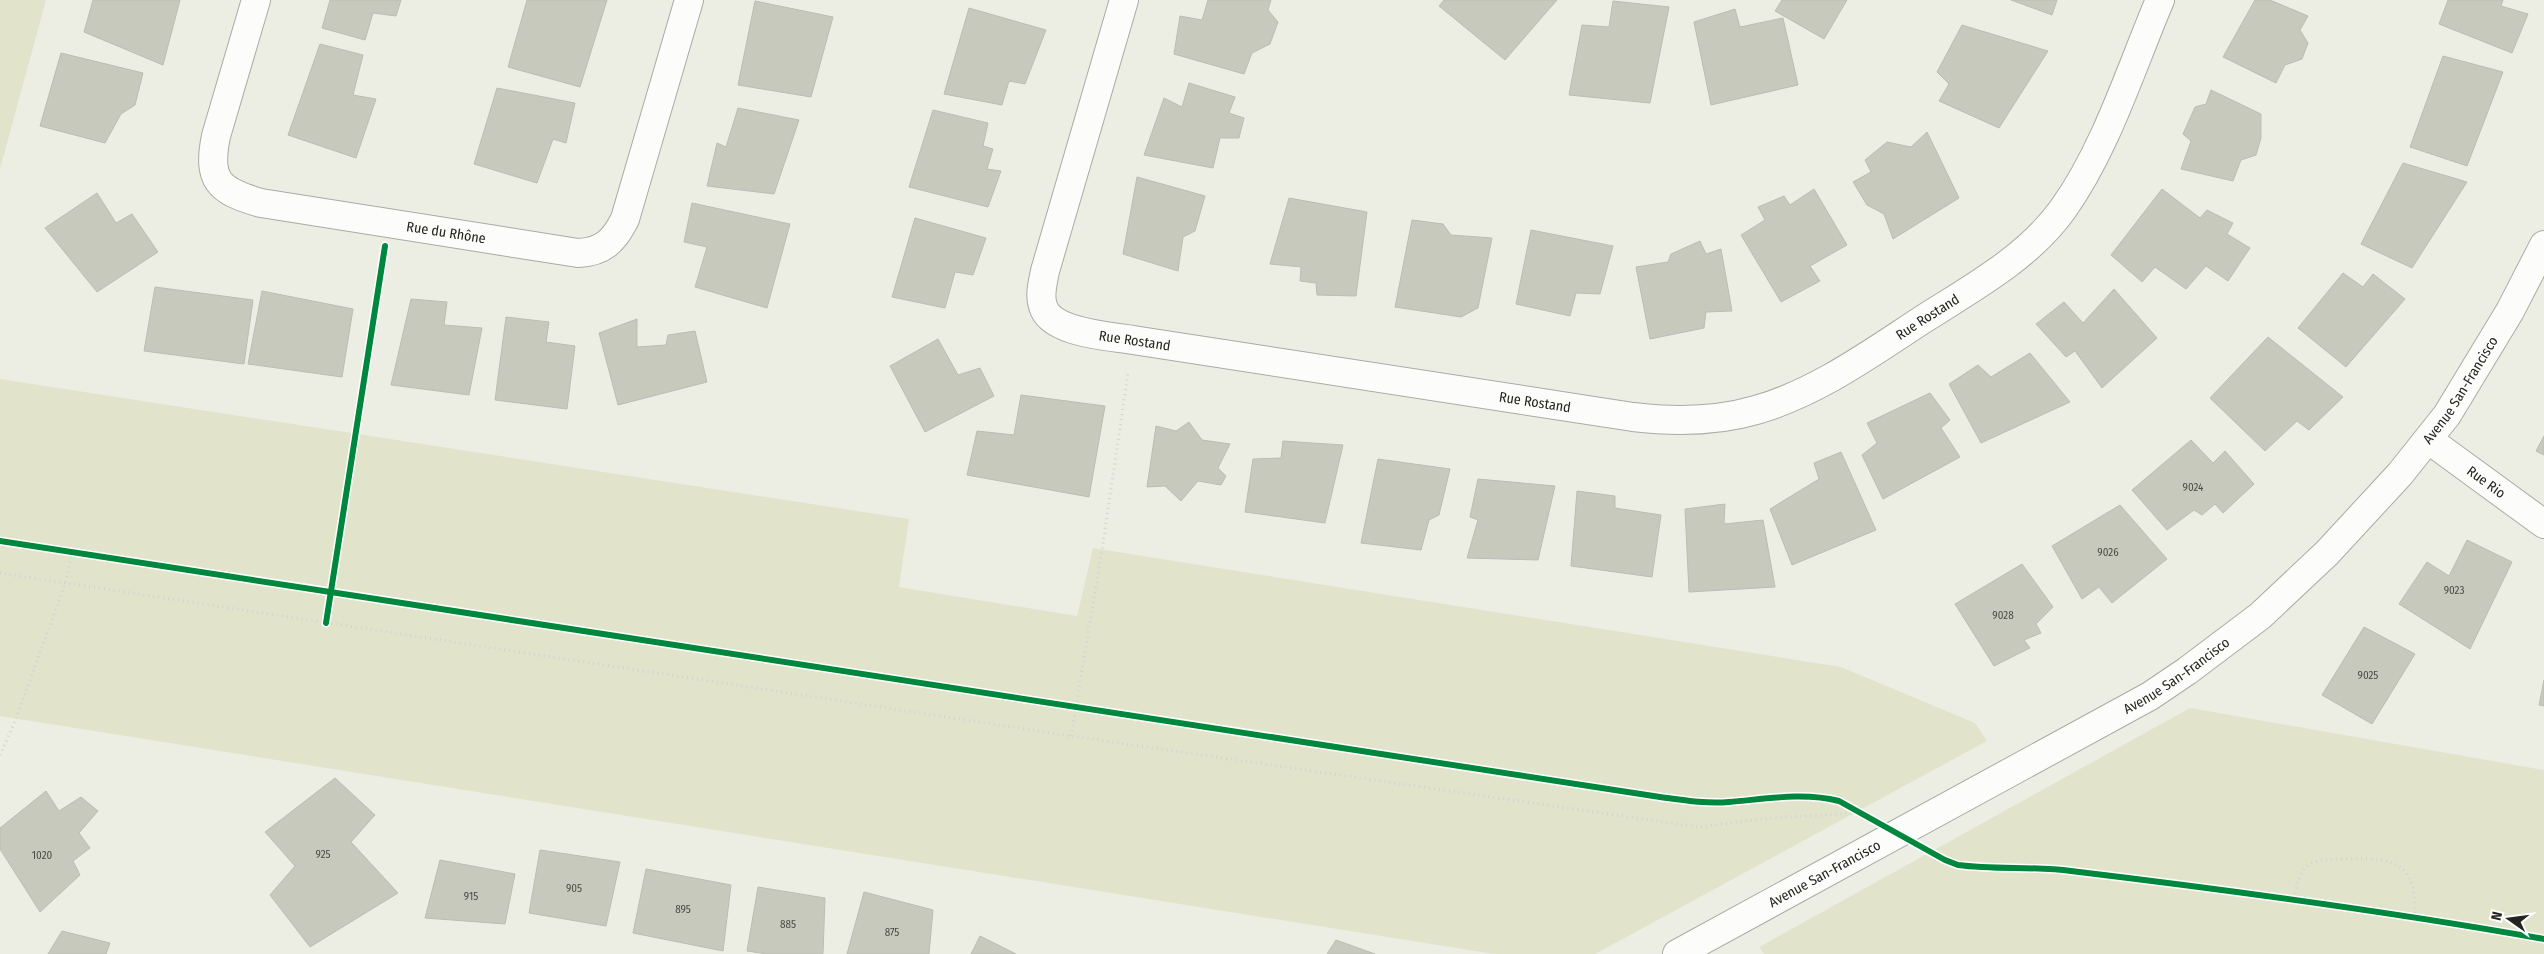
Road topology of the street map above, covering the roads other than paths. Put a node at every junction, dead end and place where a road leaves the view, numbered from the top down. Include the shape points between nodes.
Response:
1 (256, 0) edge
2 (689, 0) edge
3 (1124, 0) edge
4 (2160, 0) edge
5 (2544, 245) edge
6 (2429, 440) junction
7 (2544, 524) edge
8 (1677, 954) edge

1 - 2 street, Rue du Rhône via 212,157 213,172 228,190 261,203 578,253 593,252 607,245 618,234 625,219
3 - 4 street, Rue Rostand via 1045,271 1042,306 1049,318 1074,329 1153,343 1633,417 1696,422 1756,410 1784,401 1818,384 1870,354 2025,250 2062,210 2079,185
5 - 6 street, Avenue San-Francisco via 2510,311
6 - 7 street, Rue Rio
6 - 8 street, Avenue San-Francisco via 2327,553 2260,616 2194,666 2150,696

